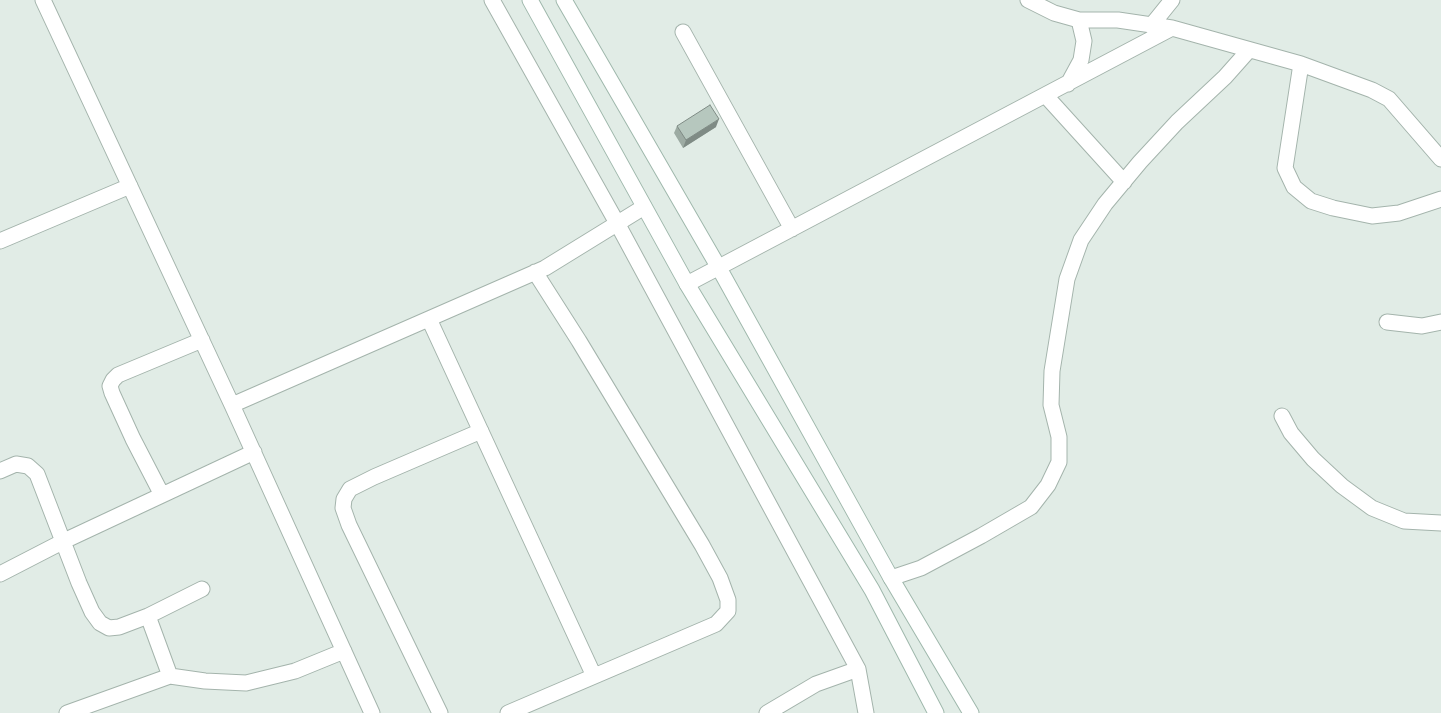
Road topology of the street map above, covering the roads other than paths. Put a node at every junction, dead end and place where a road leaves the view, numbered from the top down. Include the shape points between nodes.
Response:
1 (43, 0) edge
2 (492, 0) edge
3 (530, 0) edge
4 (564, 0) edge
5 (1028, 0) edge
6 (1172, 0) edge
7 (1079, 20) junction
8 (1151, 26) junction
9 (1172, 28) junction
10 (683, 32) dead end
11 (1248, 50) junction
12 (1301, 64) junction
13 (1068, 84) junction
14 (1046, 96) junction
15 (1441, 159) edge
16 (1124, 182) junction
17 (130, 186) junction
18 (1441, 199) edge
19 (644, 207) junction
20 (617, 223) junction
21 (792, 229) junction
22 (0, 241) edge
23 (719, 268) junction
24 (535, 272) junction
25 (687, 284) junction
26 (429, 319) junction
27 (1386, 322) dead end
28 (1441, 322) edge
29 (202, 340) junction
30 (232, 405) junction
31 (1282, 416) dead end
32 (481, 431) junction
33 (254, 452) junction
34 (0, 471) edge
35 (162, 495) junction
36 (1441, 523) edge
37 (64, 541) junction
38 (0, 574) edge
39 (890, 578) junction
40 (202, 589) dead end
41 (148, 616) junction
42 (344, 651) junction
43 (858, 669) junction
44 (170, 676) junction
45 (594, 676) junction
46 (67, 713) edge
47 (372, 713) edge
48 (440, 713) edge
49 (508, 713) edge
50 (767, 713) edge
51 (866, 713) edge
52 (936, 713) edge
53 (971, 713) edge

1 - 17 street
2 - 20 street
3 - 19 street
4 - 23 street
5 - 7 street via 1054,13
6 - 8 street
7 - 8 street via 1118,20
7 - 13 street via 1084,40 1081,60
8 - 9 street
9 - 11 street
9 - 13 street
10 - 21 street
11 - 12 street
11 - 16 street
12 - 15 street via 1389,99
12 - 18 street via 1286,168 1294,187 1311,201 1372,216 1399,213
13 - 14 street
14 - 16 street
14 - 21 street
16 - 39 street via 1082,240 1067,279 1051,405 1059,462 1048,485 1031,507 921,568
17 - 22 street
17 - 29 street
19 - 20 street
19 - 25 street
20 - 24 street
20 - 43 street
21 - 23 street
23 - 25 street
23 - 39 street
24 - 26 street
24 - 45 street via 692,528 720,578 728,600 728,611 716,624
25 - 52 street via 872,590
26 - 30 street
26 - 32 street
27 - 28 street via 1422,326
29 - 30 street
29 - 35 street via 118,374 110,386
30 - 33 street
31 - 36 street via 1291,434 1313,460 1372,508 1404,521
32 - 45 street
32 - 48 street via 358,485 350,489 344,499 343,508 349,524
33 - 35 street
33 - 42 street
34 - 37 street via 16,464 28,466 37,474
35 - 37 street
37 - 38 street
37 - 41 street via 79,583 100,623 109,628 119,627
39 - 53 street
40 - 41 street
41 - 44 street
42 - 44 street via 295,671 246,683
42 - 47 street
43 - 50 street via 816,684
43 - 51 street
44 - 46 street
45 - 49 street

